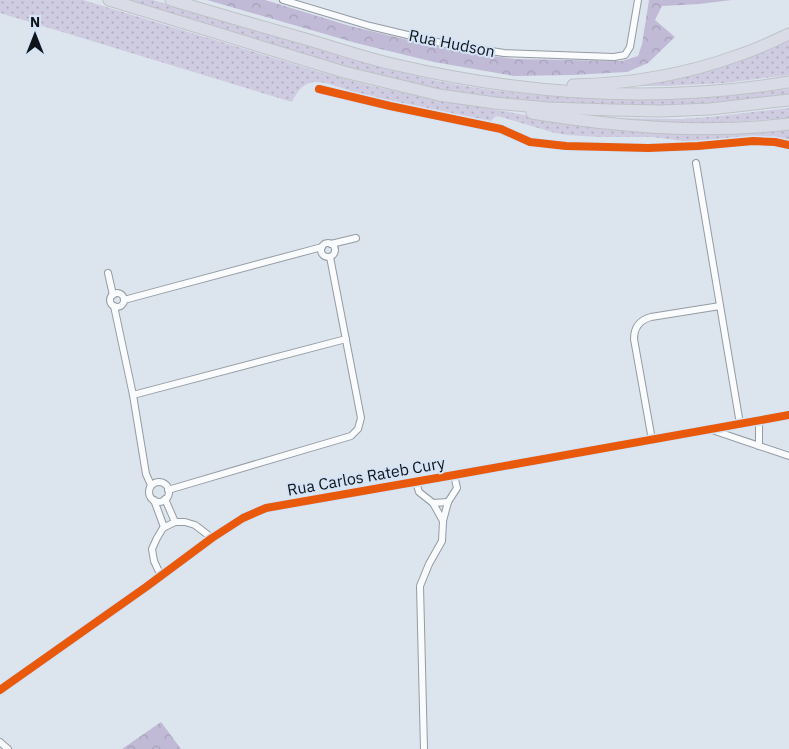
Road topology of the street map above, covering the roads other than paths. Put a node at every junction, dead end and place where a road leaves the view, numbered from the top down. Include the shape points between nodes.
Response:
1 (109, 0) edge
2 (171, 0) edge
3 (283, 0) edge
4 (638, 0) edge
5 (789, 34) edge
6 (789, 82) edge
7 (506, 85) junction
8 (319, 90) dead end
9 (440, 95) junction
10 (789, 100) edge
11 (789, 124) edge
12 (789, 145) edge
13 (696, 163) dead end
14 (356, 238) dead end
15 (331, 244) junction
16 (322, 247) junction
17 (330, 257) junction
18 (108, 272) dead end
19 (113, 295) junction
20 (124, 300) junction
21 (114, 306) junction
22 (720, 306) junction
23 (346, 340) junction
24 (133, 395) junction
25 (789, 415) edge
26 (759, 420) junction
27 (740, 424) junction
28 (710, 429) junction
29 (652, 440) junction
30 (759, 446) junction
31 (789, 456) edge
32 (454, 475) junction
33 (416, 482) junction
34 (151, 485) junction
35 (168, 490) junction
36 (165, 499) junction
37 (154, 500) junction
38 (448, 502) junction
39 (433, 503) junction
40 (443, 521) junction
41 (175, 522) junction
42 (164, 527) junction
43 (212, 538) junction
44 (161, 576) junction
45 (0, 690) edge
46 (0, 742) edge
47 (8, 749) edge
48 (424, 749) edge

1 - 9 highway via 344,72
2 - 7 highway via 396,65
3 - 4 street, Rua Hudson via 370,26 450,44 504,53 614,57 625,55 630,47
5 - 7 highway via 740,55 666,75 578,85
6 - 7 highway via 664,93 560,91
8 - 12 street via 501,129 530,142 648,148 753,141
9 - 10 highway via 548,108 660,111
9 - 11 highway via 586,122 688,129
13 - 22 street
14 - 15 street
15 - 16 street
15 - 17 street via 335,252
16 - 17 street via 322,253
16 - 20 street
17 - 23 street
18 - 19 street
19 - 20 street via 121,294
19 - 21 street via 110,301
20 - 21 street via 121,306
21 - 24 street
22 - 27 street
22 - 29 street via 652,317 637,327 634,339
23 - 24 street
23 - 35 street via 361,418 358,430 351,436
24 - 34 street via 146,474
25 - 26 street, Rua Carlos Rateb Cury
26 - 27 street, Rua Carlos Rateb Cury
26 - 30 street
27 - 28 street, Rua Carlos Rateb Cury
28 - 29 street, Rua Carlos Rateb Cury
28 - 30 street
29 - 32 street, Rua Carlos Rateb Cury
30 - 31 street
32 - 33 street, Rua Carlos Rateb Cury
32 - 38 street via 457,488
33 - 39 street via 419,492
33 - 43 street, Rua Carlos Rateb Cury via 266,508
34 - 35 street via 162,483
34 - 37 street via 149,493
35 - 36 street
36 - 37 street
36 - 41 street
37 - 42 street
38 - 39 street
38 - 40 street
39 - 40 street
40 - 48 street via 442,541 420,586
41 - 42 street
41 - 43 street via 195,525
42 - 44 street via 152,550
43 - 44 street, Rua Carlos Rateb Cury
44 - 45 street, Rua Carlos Rateb Cury
46 - 47 street

